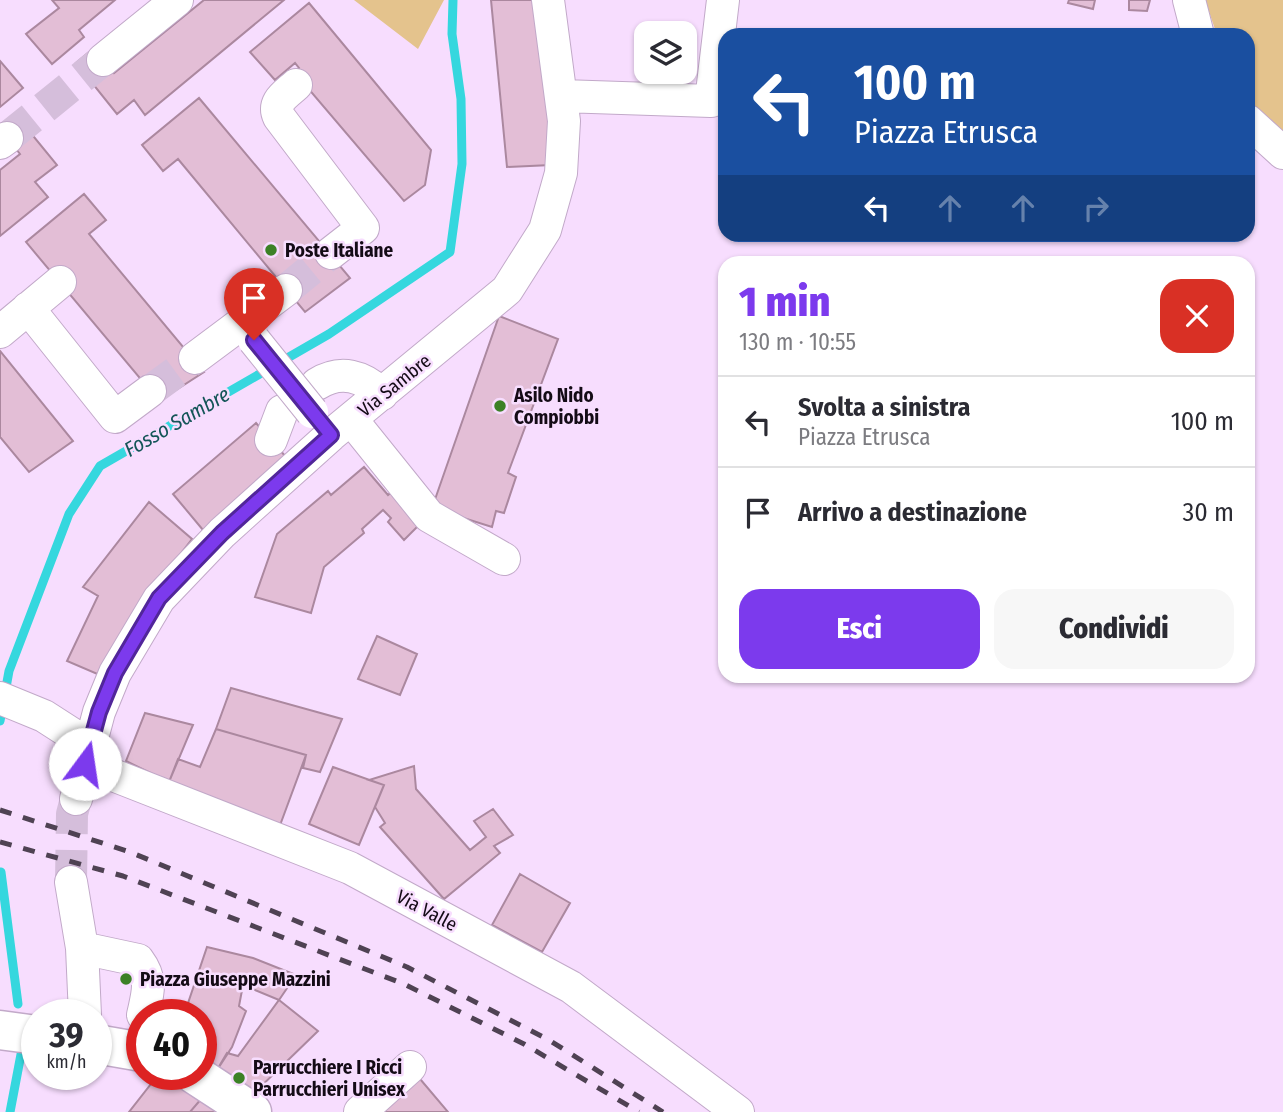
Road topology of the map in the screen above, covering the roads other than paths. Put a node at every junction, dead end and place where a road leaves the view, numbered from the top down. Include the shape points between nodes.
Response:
1 (177, 0) edge
2 (548, 0) edge
3 (723, 0) edge
4 (1189, 0) edge
5 (720, 28) edge
6 (1196, 28) edge
7 (718, 42) edge
8 (103, 60) tunnel mouth
9 (296, 85) dead end
10 (562, 96) junction
11 (1255, 127) edge
12 (1283, 153) edge
13 (331, 253) tunnel mouth
14 (60, 282) dead end
15 (286, 290) tunnel mouth
16 (28, 308) junction
17 (0, 332) edge
18 (248, 332) junction
19 (195, 359) tunnel mouth
20 (150, 391) tunnel mouth
21 (382, 394) junction
22 (319, 412) junction
23 (271, 440) dead end
24 (504, 559) dead end
25 (14, 704) edge
26 (87, 754) junction
27 (76, 799) tunnel mouth
28 (71, 882) tunnel mouth
29 (82, 948) junction
30 (84, 999) edge
31 (146, 999) edge
32 (0, 1030) edge
33 (21, 1033) edge
34 (410, 1067) dead end
35 (217, 1089) edge
36 (252, 1112) edge
37 (360, 1112) edge
38 (738, 1112) edge

1 - 8 street
2 - 10 street, Via Sambre
3 - 5 street
4 - 6 street
7 - 10 street via 711,101
9 - 13 street via 279,99 276,112 363,228
10 - 21 street, Via Sambre via 561,173 545,230 508,290
11 - 12 street
14 - 16 street
15 - 18 street
16 - 17 street
16 - 20 street via 115,417
18 - 19 street
18 - 22 street, bridge
21 - 22 street, Via Sambre
21 - 22 street via 369,382 341,376
22 - 23 street
22 - 24 street via 429,516
22 - 26 street, Via Sambre via 222,533 159,598 115,673
25 - 26 street, Via Valle via 44,716
26 - 27 street, Via Sambre
26 - 38 street, Via Valle via 350,868 571,987
28 - 29 street
29 - 30 street
29 - 31 street via 138,960 148,973
32 - 33 main road
34 - 37 street
35 - 36 main road

